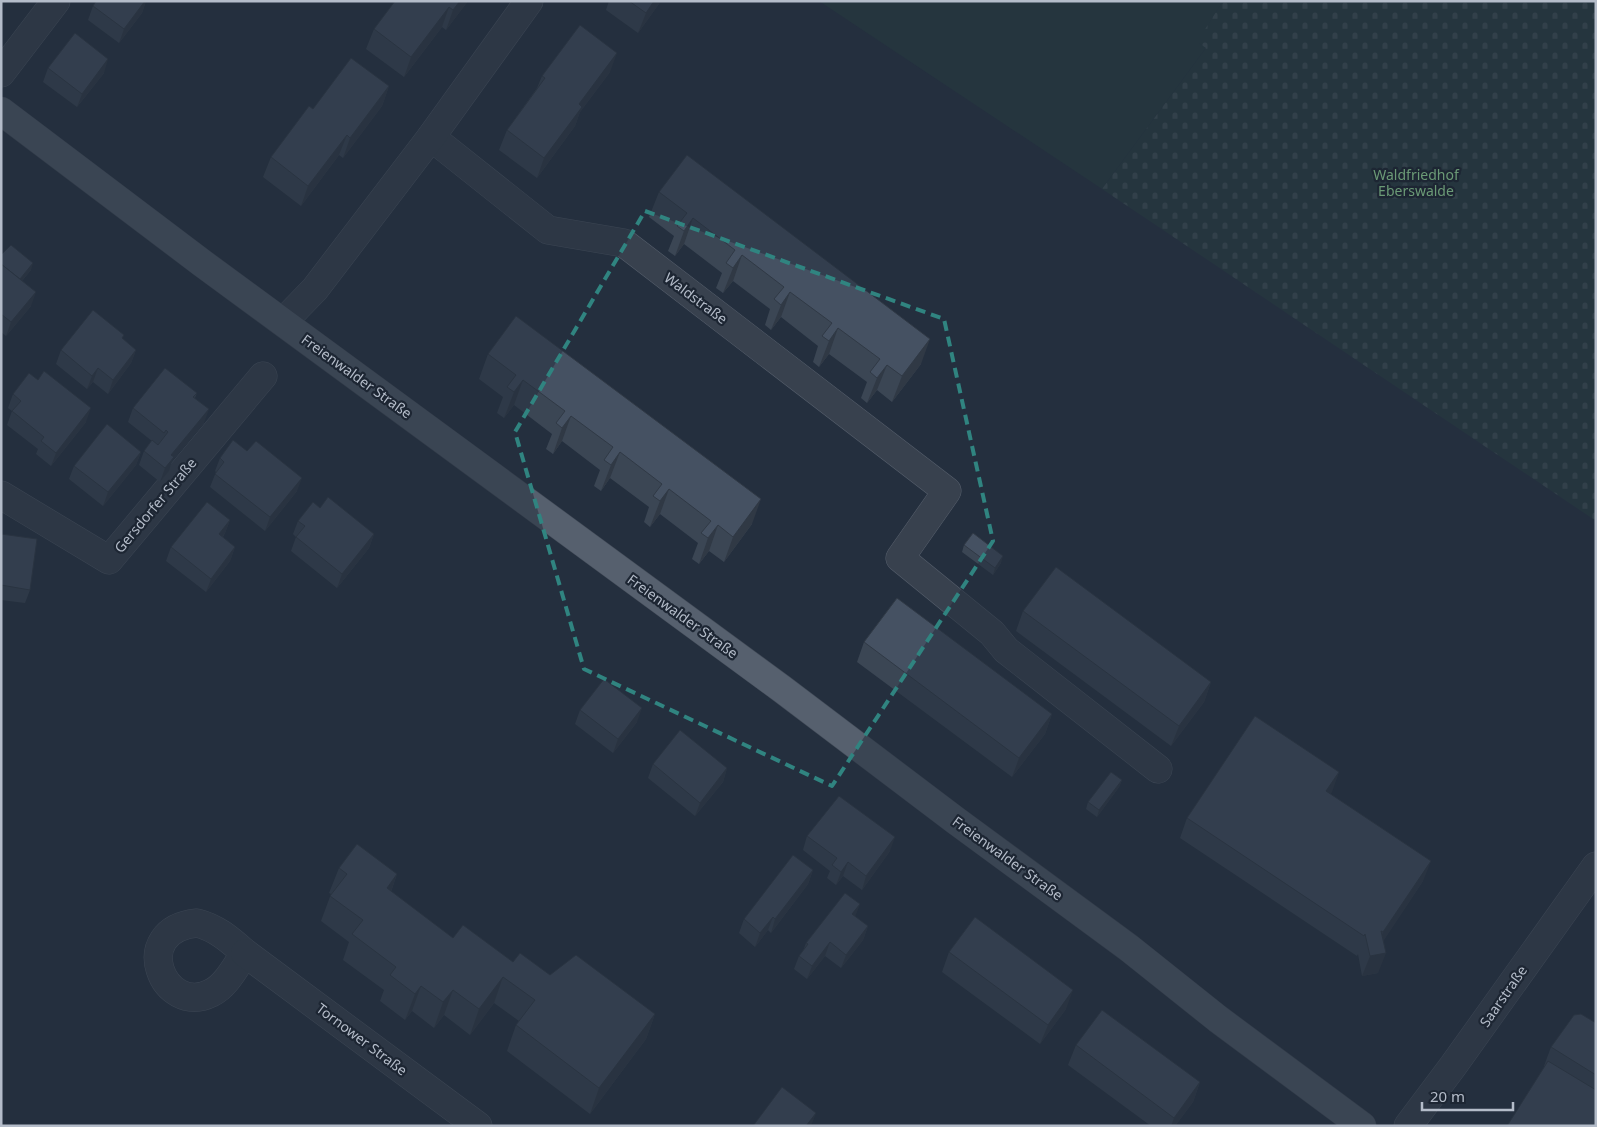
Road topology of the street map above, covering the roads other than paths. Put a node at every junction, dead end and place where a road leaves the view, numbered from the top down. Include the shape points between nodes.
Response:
1 (56, 1) edge
2 (529, 1) edge
3 (1, 73) edge
4 (1, 111) edge
5 (431, 137) junction
6 (283, 322) junction
7 (263, 376) dead end
8 (1, 495) edge
9 (1158, 769) dead end
10 (1596, 866) edge
11 (245, 953) dead end
12 (478, 1126) edge
13 (1362, 1126) edge
14 (1408, 1126) edge

1 - 3 street
2 - 5 street
4 - 6 main road, Freienwalder Straße
5 - 6 street via 315,289
5 - 9 street, Waldstraße via 548,230 624,244 948,491 900,558 992,633 1006,650
6 - 13 main road, Freienwalder Straße via 782,689
7 - 8 street, Gersdorfer Straße via 109,560
10 - 14 street, Saarstraße
11 - 12 street, Tornower Straße

